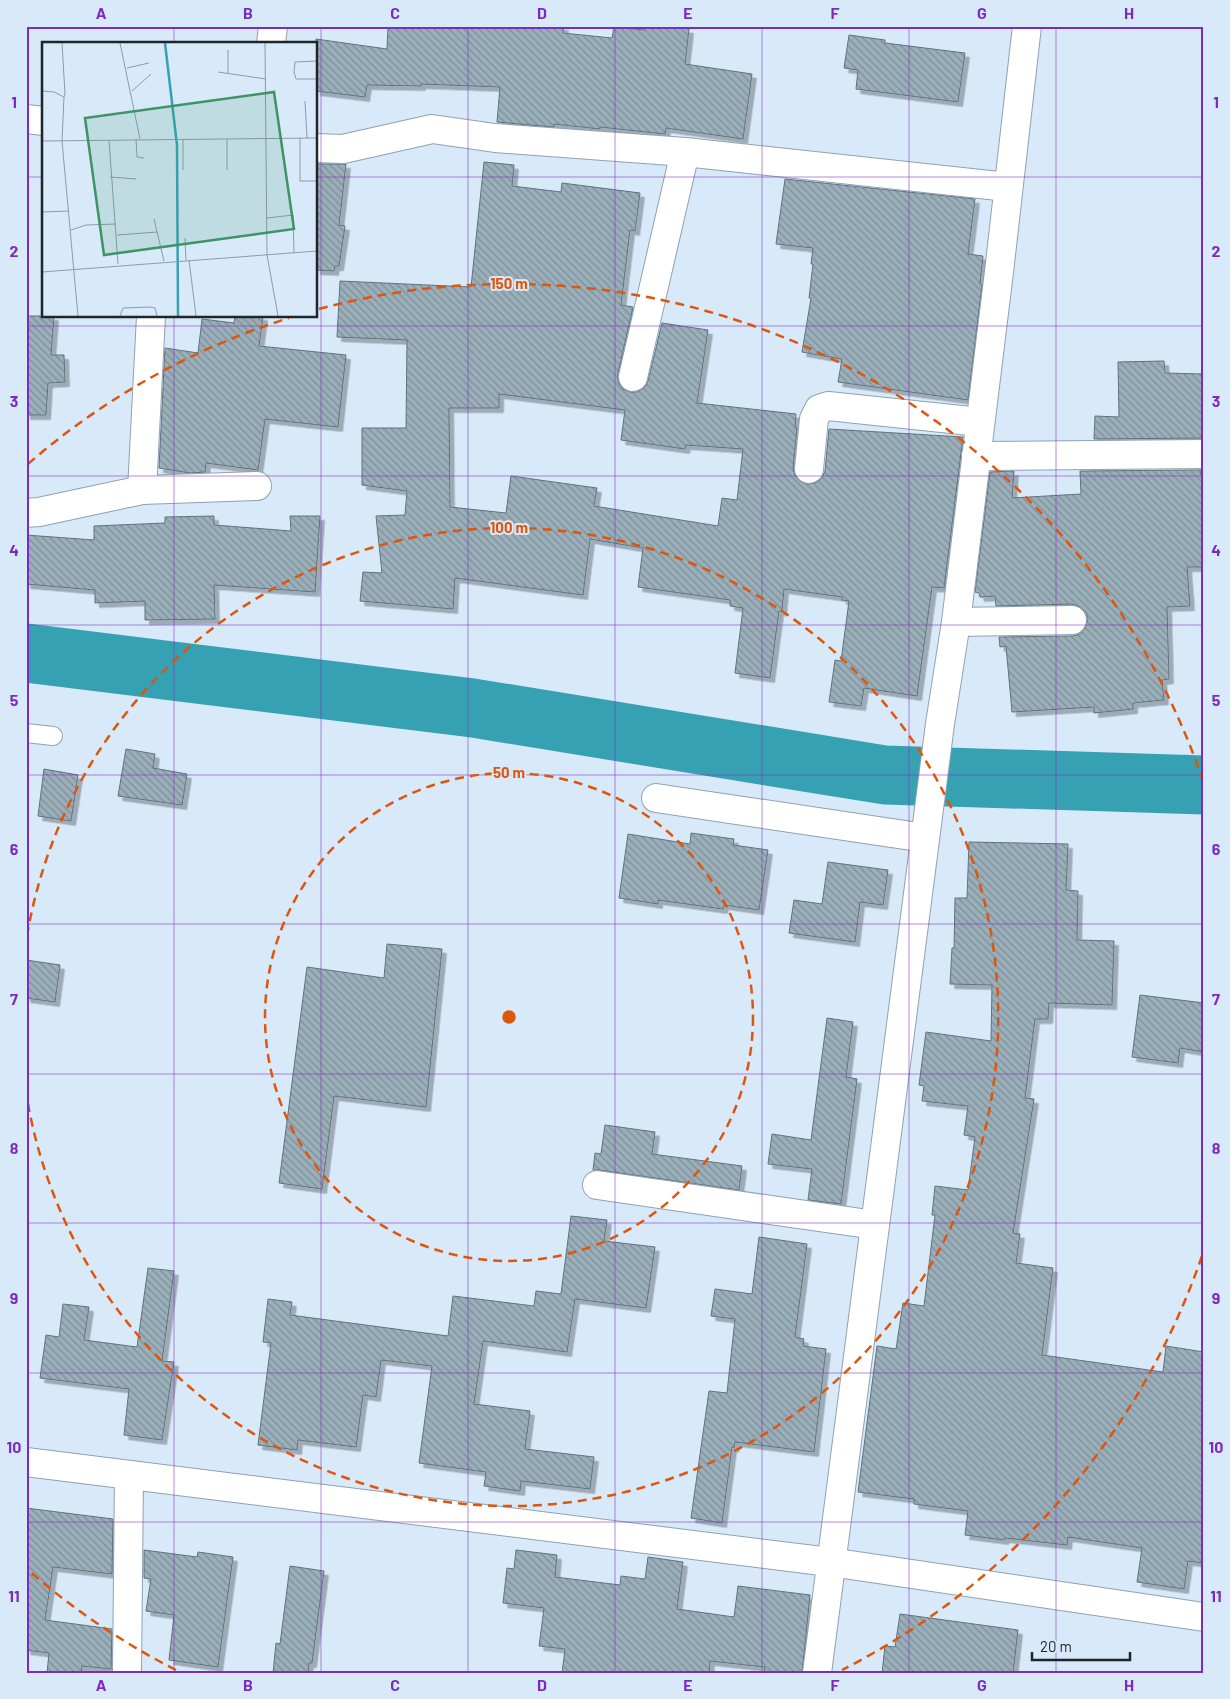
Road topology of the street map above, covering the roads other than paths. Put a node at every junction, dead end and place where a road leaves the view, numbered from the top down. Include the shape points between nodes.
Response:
1 (273, 26) edge
2 (1026, 26) edge
3 (271, 42) edge
4 (26, 119) edge
5 (42, 121) edge
6 (318, 148) edge
7 (685, 152) junction
8 (1008, 187) junction
9 (151, 318) edge
10 (633, 376) dead end
11 (980, 422) junction
12 (1204, 454) edge
13 (976, 456) junction
14 (809, 469) dead end
15 (257, 486) dead end
16 (142, 490) junction
17 (26, 513) edge
18 (1072, 620) dead end
19 (956, 622) junction
20 (26, 733) edge
21 (53, 736) dead end
22 (656, 798) dead end
23 (926, 831) junction
24 (596, 1186) dead end
25 (875, 1225) junction
26 (26, 1462) edge
27 (129, 1475) junction
28 (830, 1562) junction
29 (1204, 1617) edge
30 (127, 1673) edge
31 (817, 1673) edge

1 - 3 street
2 - 8 street
4 - 5 street
6 - 7 street via 343,149 432,129 495,138
7 - 8 street
7 - 10 street
8 - 11 street
9 - 16 street
11 - 13 street
11 - 14 street via 828,406 819,409 814,419
12 - 13 street
13 - 19 street
15 - 16 street
16 - 17 street
18 - 19 street
19 - 23 street
20 - 21 lane
22 - 23 street
23 - 25 street
24 - 25 street
25 - 28 street
26 - 27 street
27 - 28 street
27 - 30 street
28 - 29 street
28 - 31 street

